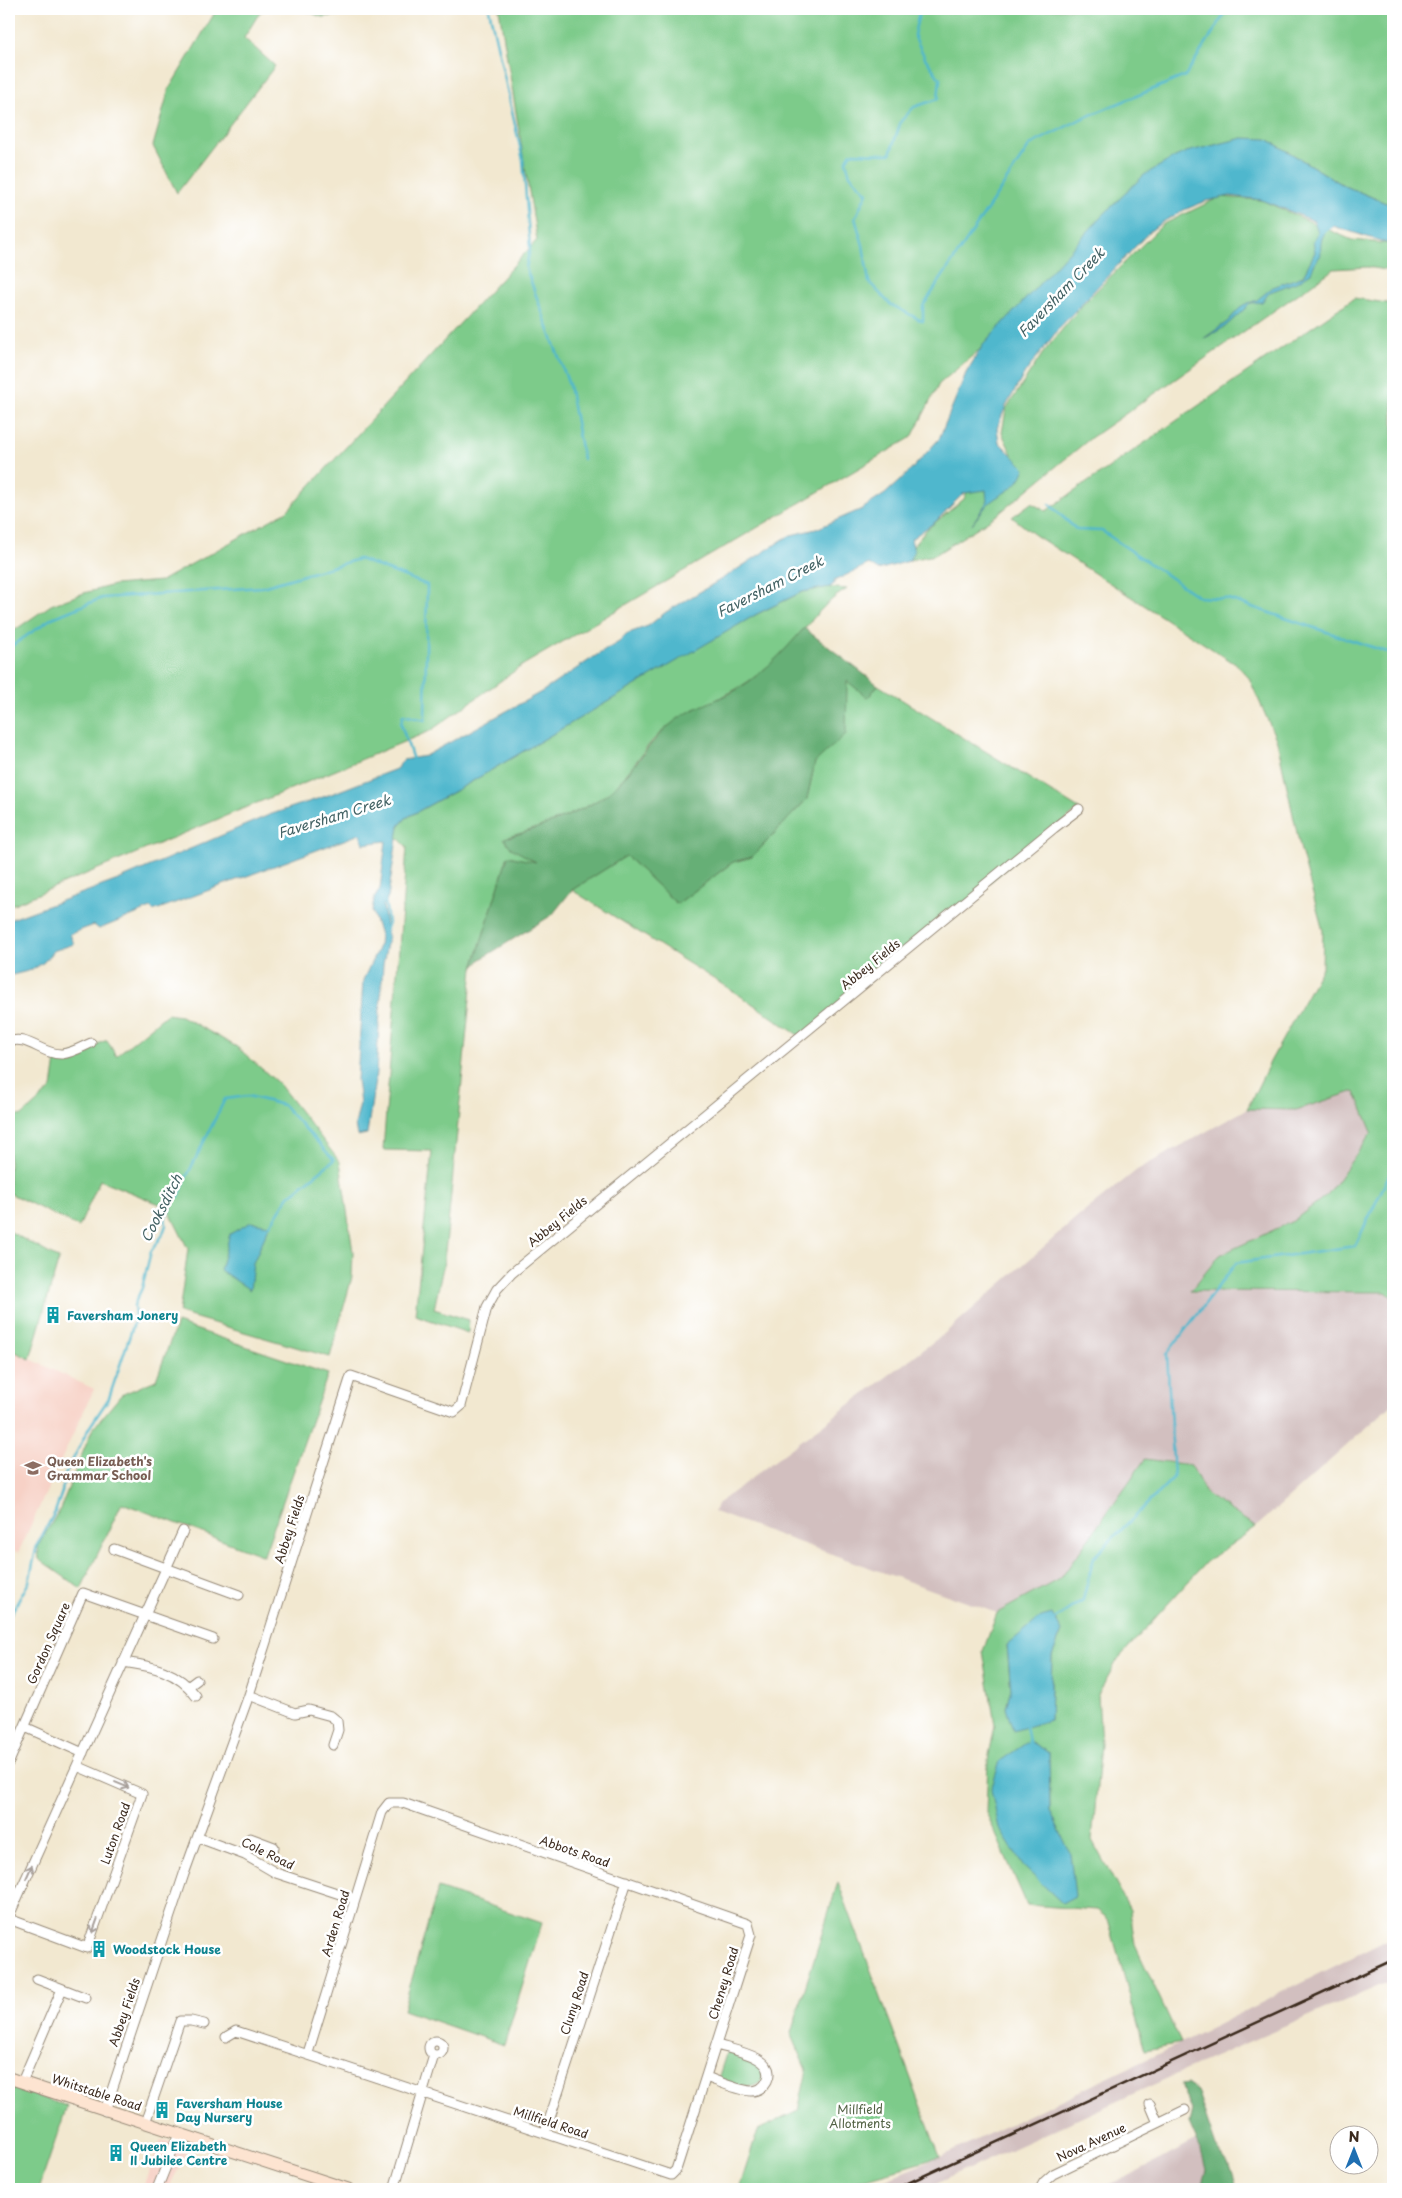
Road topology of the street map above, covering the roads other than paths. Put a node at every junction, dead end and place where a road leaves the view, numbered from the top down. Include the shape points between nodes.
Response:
1 (1080, 809) dead end
2 (9, 1042) edge
3 (91, 1042) dead end
4 (183, 1531) dead end
5 (114, 1549) dead end
6 (166, 1568) junction
7 (239, 1595) dead end
8 (145, 1615) junction
9 (212, 1639) dead end
10 (123, 1662) junction
11 (197, 1680) dead end
12 (189, 1686) junction
13 (249, 1695) junction
14 (196, 1696) dead end
15 (25, 1727) junction
16 (333, 1745) dead end
17 (82, 1752) junction
18 (9, 1762) edge
19 (77, 1766) junction
20 (389, 1803) joint
21 (198, 1838) junction
22 (274, 1847) dead end
23 (245, 1855) junction
24 (627, 1882) junction
25 (355, 1899) junction
26 (9, 1918) edge
27 (750, 1928) joint
28 (37, 1979) dead end
29 (62, 1989) junction
30 (86, 1998) dead end
31 (204, 2024) dead end
32 (226, 2037) dead end
33 (717, 2045) junction
34 (308, 2053) junction
35 (434, 2055) dead end
36 (706, 2077) junction
37 (9, 2078) edge
38 (22, 2082) junction
39 (422, 2093) junction
40 (1150, 2104) dead end
41 (1185, 2110) dead end
42 (105, 2111) junction
43 (145, 2123) junction
44 (1158, 2123) junction
45 (545, 2133) junction
46 (179, 2134) junction
47 (671, 2175) joint
48 (334, 2187) edge
49 (158, 2189) edge
50 (348, 2189) edge
51 (394, 2189) edge
52 (1040, 2189) edge

1 - 13 street, Abbey Fields via 512,1273 497,1289 487,1307 461,1406 454,1412 351,1376
2 - 3 street via 19,1040 47,1052 62,1054
4 - 6 street
5 - 6 street
6 - 7 street
6 - 8 street
8 - 9 street
8 - 10 street
8 - 15 street, Gordon Square via 83,1594
10 - 12 street via 164,1670
10 - 17 street
11 - 12 street
12 - 14 street
13 - 16 street via 294,1713 309,1710 331,1716 337,1721 338,1730
13 - 21 street, Abbey Fields
15 - 17 street
15 - 18 street, Gordon Square
17 - 19 street
26 -> 19 street
19 -> 26 street, Luton Road via 142,1794 87,1948
20 - 24 street, Abbots Road via 403,1803
20 - 25 street, Arden Road via 382,1812
21 - 23 street, Cole Road
21 - 42 street, Abbey Fields
22 - 23 street via 250,1838
23 - 25 street, Cole Road via 276,1874
24 - 27 street, Abbots Road via 748,1924
24 - 45 street, Cluny Road
25 - 34 street, Arden Road
27 - 33 street, Cheney Road via 751,1935
28 - 29 street
29 - 30 street
29 - 38 street
31 - 43 street via 180,2021
32 - 34 street, Millfield Road via 236,2031
33 - 36 street, Cheney Road
33 - 36 street via 762,2061 768,2067 768,2079 760,2089 751,2091
34 - 39 street, Millfield Road
35 - 39 street
36 - 47 street, Cheney Road via 676,2170
37 - 38 main road, Whitstable Road
38 - 42 main road, Whitstable Road
39 - 45 street, Millfield Road
39 - 51 street
40 - 44 street
41 - 44 street, Nova Avenue
42 - 43 main road, Whitstable Road
43 - 46 main road, Whitstable Road
44 - 52 street, Nova Avenue via 1053,2174
45 - 47 street, Millfield Road
46 - 48 main road, Whitstable Road
46 - 49 street
48 - 50 main road, Whitstable Road

